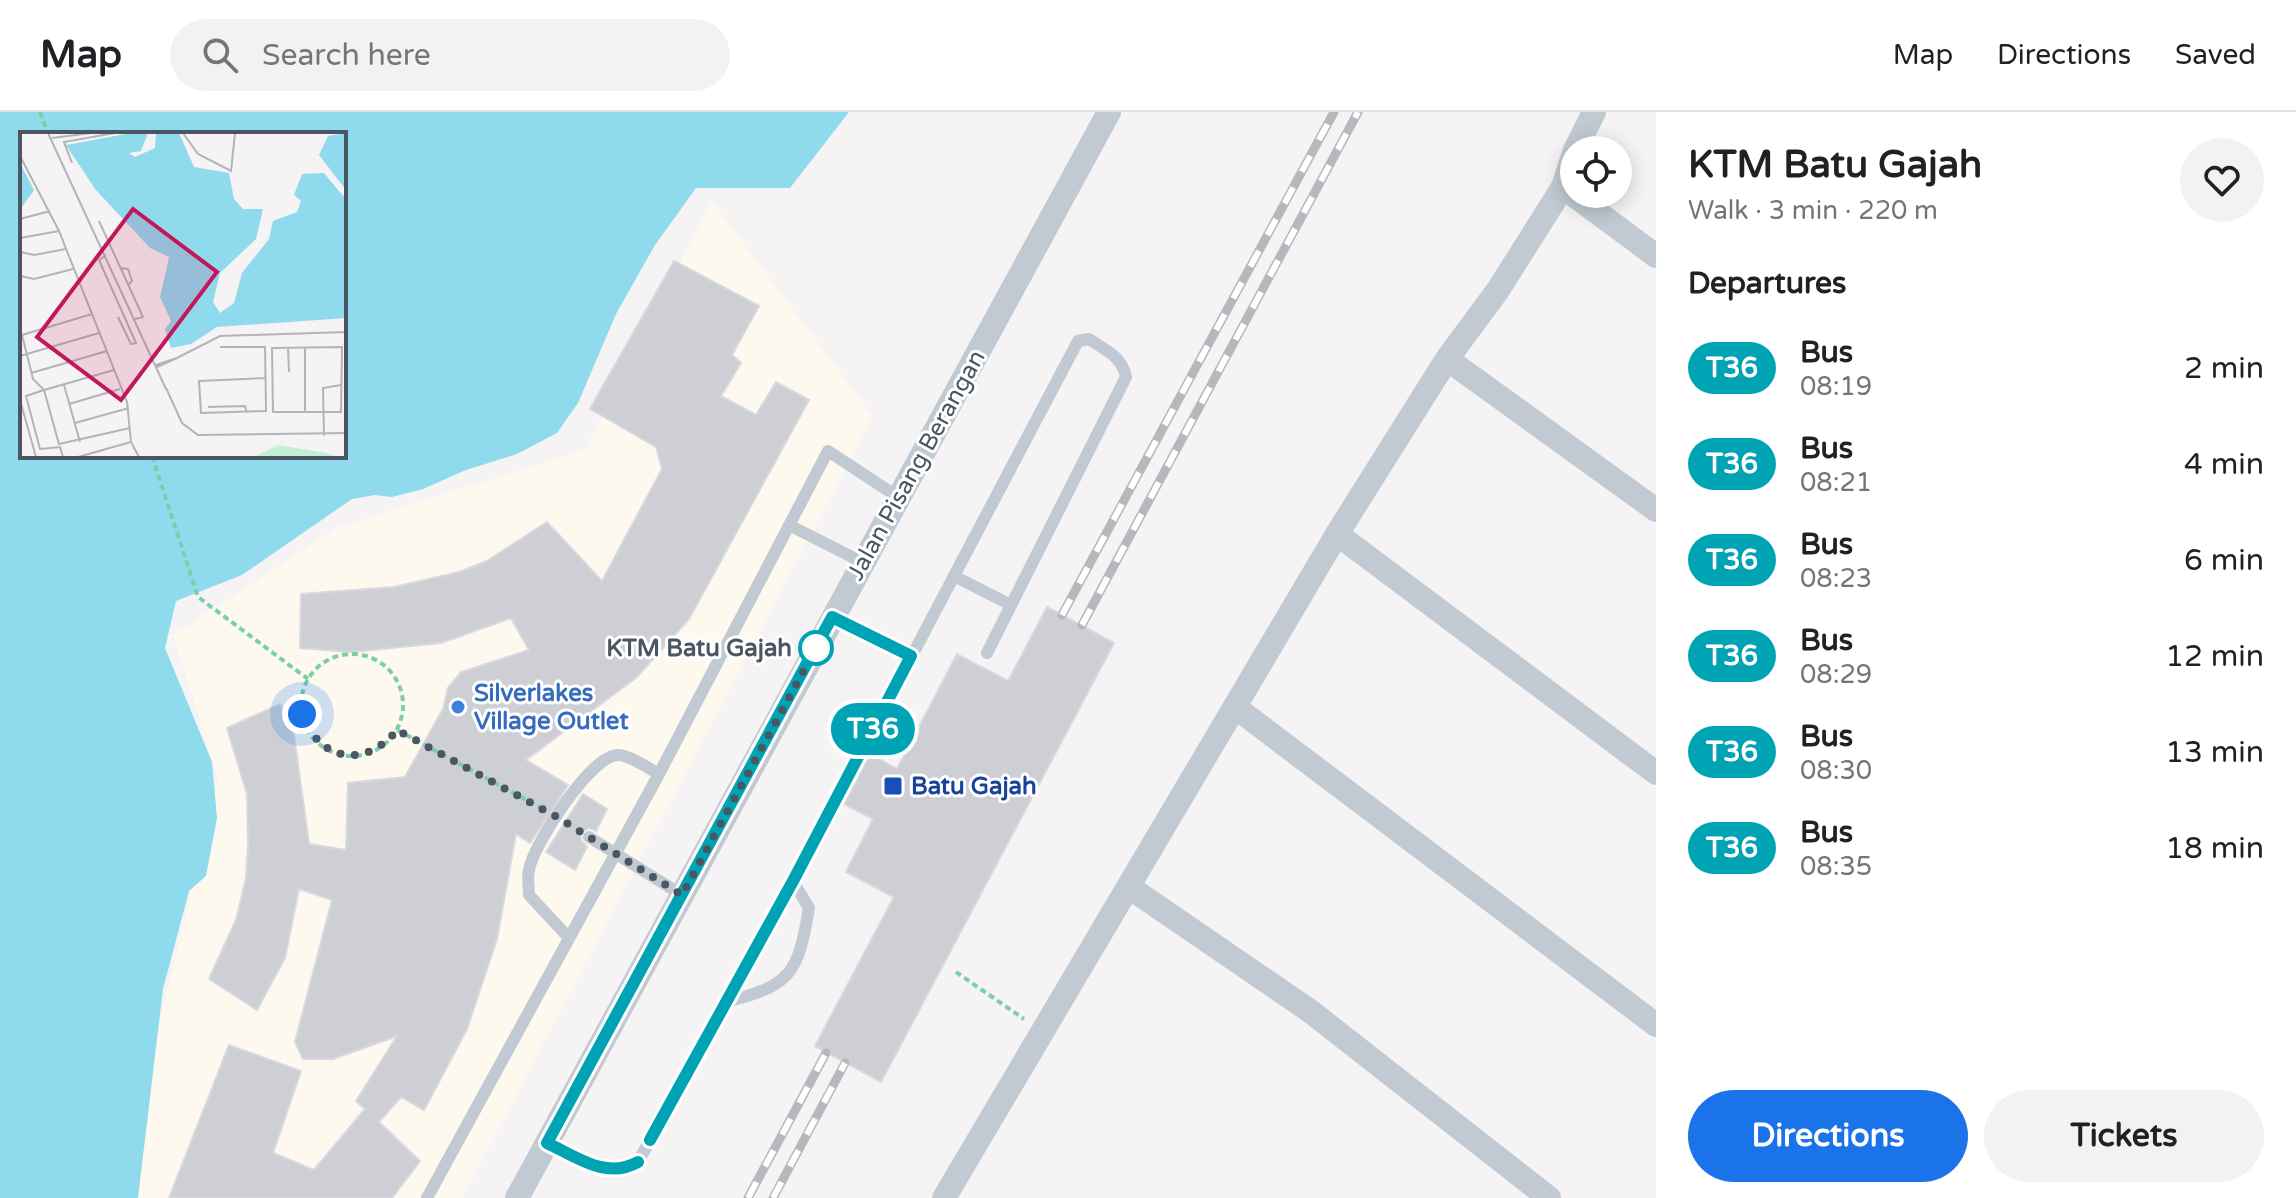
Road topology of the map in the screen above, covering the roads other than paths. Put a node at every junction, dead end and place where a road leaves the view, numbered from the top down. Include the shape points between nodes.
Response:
1 (1109, 112) edge
2 (1594, 112) edge
3 (1582, 136) edge
4 (1560, 192) edge
5 (1591, 208) edge
6 (1656, 256) edge
7 (1447, 359) junction
8 (898, 497) junction
9 (1656, 510) edge
10 (789, 525) junction
11 (1337, 534) junction
12 (862, 562) junction
13 (954, 576) junction
14 (1011, 605) junction
15 (832, 617) junction
16 (987, 653) dead end
17 (911, 656) junction
18 (1235, 707) junction
19 (1656, 773) edge
20 (659, 774) junction
21 (589, 837) dead end
22 (615, 854) junction
23 (793, 881) junction
24 (1129, 887) junction
25 (682, 895) junction
26 (569, 938) junction
27 (725, 1002) junction
28 (1656, 1025) edge
29 (547, 1143) junction
30 (427, 1198) edge
31 (517, 1198) edge
32 (944, 1198) edge
33 (1549, 1198) edge

1 - 8 street, Jalan Pisang Berangan
2 - 3 street
4 - 7 street
5 - 6 street
7 - 9 street
7 - 11 street
8 - 10 lane via 828,451
8 - 12 street, Jalan Pisang Berangan
10 - 12 lane
10 - 20 lane
11 - 18 street
11 - 19 street
12 - 15 street, Jalan Pisang Berangan
13 - 14 lane
13 - 14 lane via 1078,341 1089,339 1124,365 1126,377
13 - 17 lane
14 - 16 lane
15 - 17 lane
15 - 25 street, Jalan Pisang Berangan
17 - 23 lane
18 - 24 street
18 - 28 street
20 - 22 lane
20 - 26 lane via 620,755 602,759 589,769 529,867 529,895
21 - 22 lane
22 - 25 lane
22 - 26 lane
23 - 27 lane
23 - 27 lane via 809,908 793,970 761,993
24 - 32 street
24 - 33 street via 1310,1011
25 - 29 street, Jalan Pisang Berangan
26 - 30 lane
27 - 29 lane via 638,1162 606,1171
29 - 31 street, Jalan Pisang Berangan

